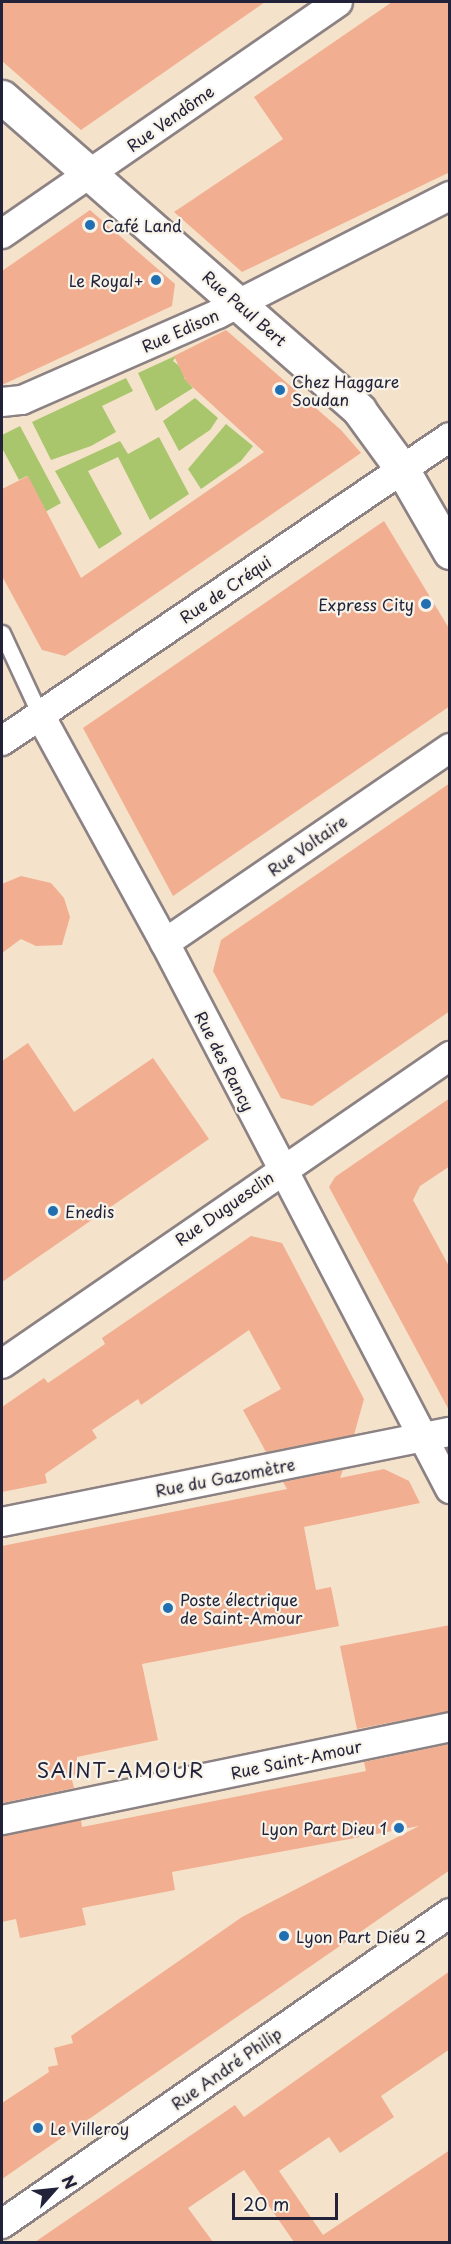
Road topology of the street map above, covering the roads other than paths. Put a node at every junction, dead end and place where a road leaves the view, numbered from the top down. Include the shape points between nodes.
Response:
1 (338, 2) edge
2 (2, 97) edge
3 (90, 173) junction
4 (450, 196) edge
5 (2, 234) edge
6 (239, 302) junction
7 (2, 402) edge
8 (450, 437) edge
9 (402, 469) junction
10 (450, 552) edge
11 (2, 633) edge
12 (40, 715) junction
13 (2, 741) edge
14 (450, 747) edge
15 (165, 943) junction
16 (450, 1056) edge
17 (280, 1169) junction
18 (2, 1364) edge
19 (436, 1435) edge
20 (450, 1489) edge
21 (2, 1522) edge
22 (450, 1727) edge
23 (2, 1820) edge
24 (450, 1913) edge
25 (2, 2224) edge

1 - 3 street, Rue Vendôme
2 - 3 street, Rue Paul Bert
3 - 5 street, Rue Vendôme
3 - 6 street, Rue Paul Bert
4 - 6 street, Rue Edison
6 - 7 street, Rue Edison via 22,400
6 - 9 street, Rue Paul Bert via 359,410
8 - 9 street, Rue de Créqui
9 - 10 street, Rue Paul Bert
9 - 12 street, Rue de Créqui
11 - 12 lane, Rue des Rancy
12 - 13 street, Rue de Créqui
12 - 15 street, Rue des Rancy
14 - 15 street, Rue Voltaire
15 - 17 street, Rue des Rancy
16 - 17 street, Rue Duguesclin
17 - 18 street, Rue Duguesclin
17 - 19 street, Rue des Rancy
19 - 20 street, Rue des Rancy
19 - 21 street, Rue du Gazomètre
22 - 23 street, Rue Saint-Amour
24 - 25 street, Rue André Philip

